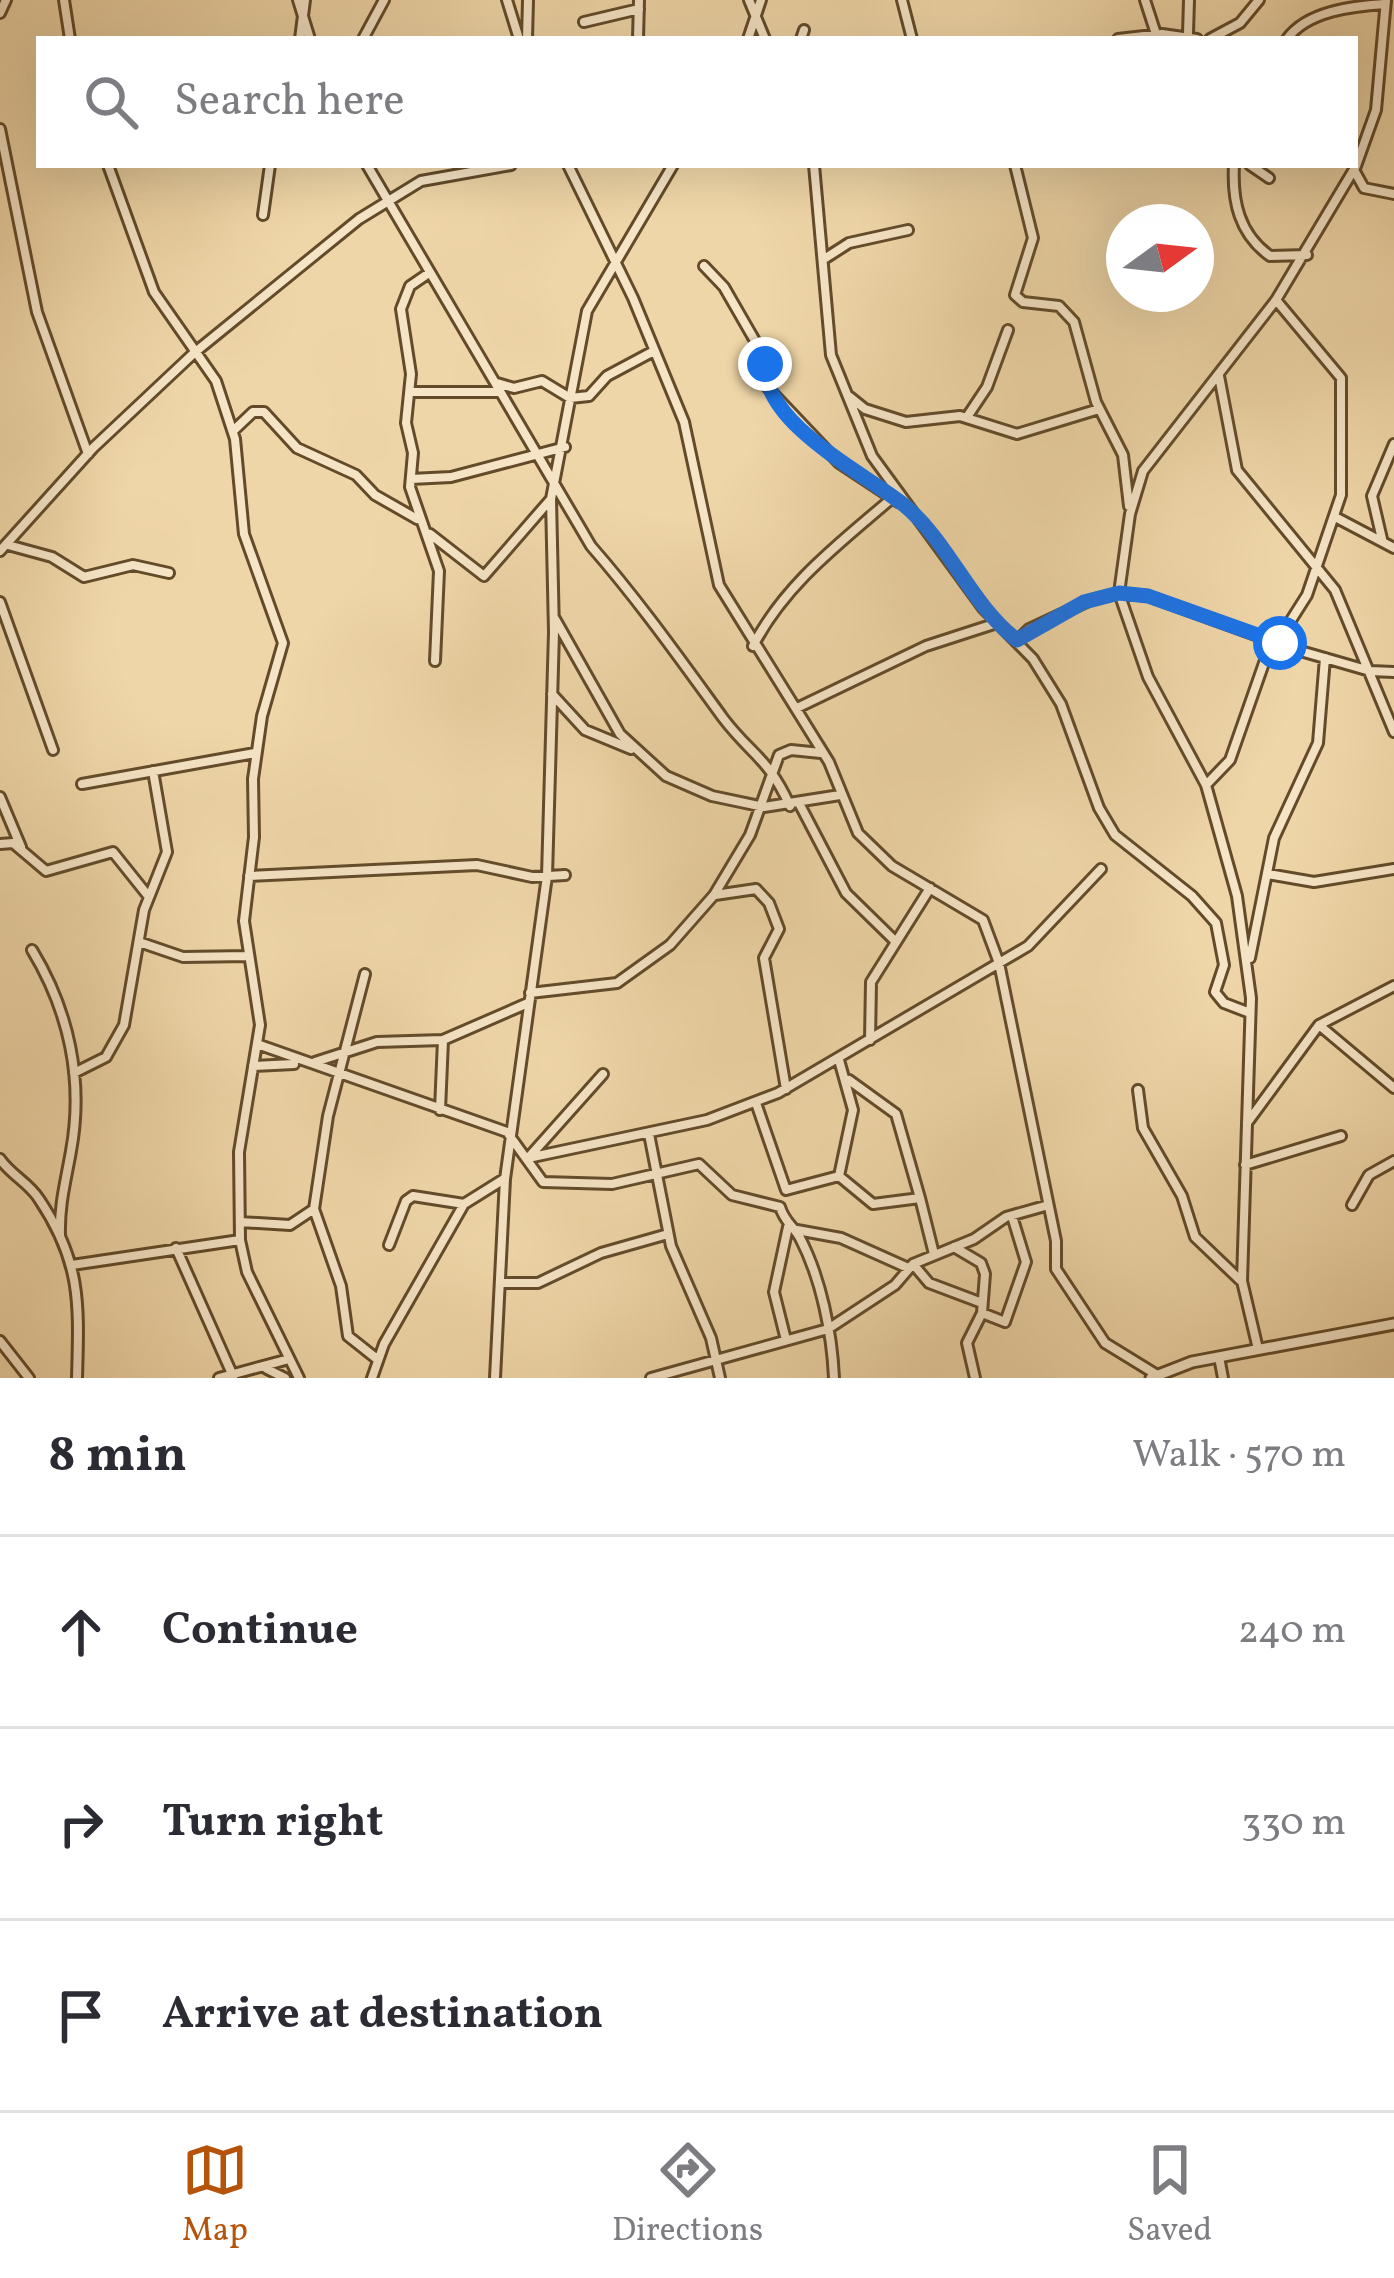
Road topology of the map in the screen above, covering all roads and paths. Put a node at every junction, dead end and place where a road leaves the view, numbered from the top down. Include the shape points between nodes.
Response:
1 (6, 0) edge
2 (53, 0) edge
3 (64, 0) edge
4 (302, 0) edge
5 (384, 0) edge
6 (507, 0) edge
7 (528, 0) edge
8 (749, 0) edge
9 (761, 0) edge
10 (902, 0) edge
11 (1145, 0) edge
12 (1190, 0) edge
13 (1259, 0) edge
14 (1386, 2) edge
15 (639, 4) edge
16 (303, 11) junction
17 (755, 13) junction
18 (0, 14) edge
19 (66, 17) junction
20 (584, 22) dead end
21 (1156, 34) junction
22 (69, 36) edge
23 (300, 36) edge
24 (309, 36) edge
25 (365, 36) edge
26 (522, 36) edge
27 (523, 36) edge
28 (638, 36) edge
29 (749, 36) edge
30 (764, 36) edge
31 (911, 36) edge
32 (1141, 36) edge
33 (1180, 36) edge
34 (1192, 36) edge
35 (1217, 36) edge
36 (1290, 36) edge
37 (0, 129) edge
38 (1358, 159) edge
39 (109, 168) edge
40 (270, 168) edge
41 (369, 168) edge
42 (495, 168) edge
43 (569, 168) edge
44 (671, 168) edge
45 (814, 168) edge
46 (1016, 168) edge
47 (1234, 168) edge
48 (1254, 168) edge
49 (1354, 170) joint
50 (1269, 178) dead end
51 (1394, 194) edge
52 (385, 200) junction
53 (262, 215) dead end
54 (908, 230) dead end
55 (1307, 255) junction
56 (823, 261) junction
57 (614, 263) junction
58 (704, 266) dead end
59 (429, 273) junction
60 (1276, 300) junction
61 (1007, 330) dead end
62 (194, 352) junction
63 (652, 352) junction
64 (1219, 376) junction
65 (499, 388) junction
66 (412, 392) junction
67 (844, 392) junction
68 (570, 398) junction
69 (1100, 409) junction
70 (968, 418) junction
71 (233, 431) junction
72 (1394, 444) edge
73 (565, 447) junction
74 (88, 454) junction
75 (536, 454) junction
76 (411, 479) junction
77 (554, 484) junction
78 (551, 499) junction
79 (891, 499) junction
80 (905, 506) junction
81 (1130, 514) junction
82 (1337, 518) junction
83 (420, 524) junction
84 (1382, 539) junction
85 (3, 548) edge
86 (1394, 548) edge
87 (1318, 572) junction
88 (169, 573) dead end
89 (1119, 593) junction
90 (0, 602) edge
91 (554, 618) junction
92 (997, 623) junction
93 (1017, 640) junction
94 (1280, 643) junction
95 (753, 646) junction
96 (1325, 658) junction
97 (435, 661) dead end
98 (1370, 671) junction
99 (1394, 672) edge
100 (551, 692) junction
101 (796, 708) junction
102 (1394, 732) edge
103 (53, 750) dead end
104 (256, 752) junction
105 (638, 752) junction
106 (823, 753) junction
107 (153, 771) junction
108 (775, 772) junction
109 (82, 784) dead end
110 (1206, 785) junction
111 (840, 795) junction
112 (0, 797) edge
113 (795, 806) junction
114 (764, 807) junction
115 (0, 844) edge
116 (27, 859) junction
117 (1101, 869) dead end
118 (1394, 869) edge
119 (565, 874) dead end
120 (1268, 874) junction
121 (249, 876) junction
122 (547, 876) junction
123 (930, 888) junction
124 (713, 895) junction
125 (148, 897) junction
126 (894, 940) junction
127 (142, 943) junction
128 (32, 950) dead end
129 (248, 956) junction
130 (999, 963) junction
131 (1249, 966) junction
132 (365, 974) dead end
133 (1394, 986) edge
134 (530, 998) junction
135 (1250, 1013) junction
136 (1318, 1025) junction
137 (443, 1040) junction
138 (870, 1042) junction
139 (257, 1045) junction
140 (344, 1049) junction
141 (839, 1060) junction
142 (305, 1064) junction
143 (254, 1066) junction
144 (341, 1070) junction
145 (74, 1073) junction
146 (603, 1074) dead end
147 (848, 1080) junction
148 (1394, 1088) edge
149 (786, 1089) junction
150 (1138, 1090) dead end
151 (756, 1103) junction
152 (440, 1110) junction
153 (1246, 1124) junction
154 (511, 1134) junction
155 (649, 1134) junction
156 (1341, 1136) dead end
157 (528, 1158) junction
158 (0, 1160) edge
159 (1394, 1161) edge
160 (1245, 1166) junction
161 (656, 1173) junction
162 (839, 1176) junction
163 (505, 1179) junction
164 (920, 1198) junction
165 (464, 1204) junction
166 (1352, 1205) dead end
167 (1045, 1206) junction
168 (314, 1209) junction
169 (1012, 1216) junction
170 (300, 1221) junction
171 (240, 1222) junction
172 (319, 1224) junction
173 (792, 1228) junction
174 (668, 1234) junction
175 (59, 1235) junction
176 (240, 1240) junction
177 (389, 1246) dead end
178 (954, 1246) junction
179 (176, 1248) junction
180 (934, 1255) junction
181 (72, 1265) junction
182 (911, 1266) junction
183 (1242, 1281) junction
184 (501, 1283) junction
185 (982, 1308) junction
186 (1394, 1324) edge
187 (828, 1329) junction
188 (787, 1340) junction
189 (0, 1341) edge
190 (1258, 1349) junction
191 (716, 1357) junction
192 (1219, 1357) junction
193 (289, 1358) junction
194 (377, 1359) junction
195 (266, 1368) junction
196 (233, 1376) edge
197 (1154, 1377) edge
198 (29, 1378) edge
199 (77, 1378) edge
200 (219, 1378) edge
201 (285, 1378) edge
202 (299, 1378) edge
203 (373, 1378) edge
204 (495, 1378) edge
205 (651, 1378) edge
206 (720, 1378) edge
207 (834, 1378) edge
208 (975, 1378) edge
209 (1223, 1378) edge

1 - 18 street
2 - 19 street
3 - 19 street
4 - 16 street
5 - 25 street
6 - 26 street
7 - 27 street
8 - 17 street
9 - 17 street
10 - 31 street
11 - 21 street
12 - 34 street
13 - 35 street
14 - 36 street via 1302,23
14 - 38 street via 1376,110
15 - 20 street
15 - 28 street
16 - 23 street
16 - 24 street
17 - 29 street
17 - 30 street
19 - 22 street
21 - 32 street
21 - 33 street
37 - 74 street via 24,262
39 - 62 street via 154,292
40 - 53 street
41 - 52 street
42 - 52 street via 421,181
43 - 57 street
44 - 57 street
45 - 56 street
46 - 69 street via 1033,238 1015,295 1059,307 1074,322
47 - 55 street via 1234,207 1255,242 1270,256
48 - 50 street
49 - 51 street via 1364,188
49 - 55 street
52 - 59 street
52 - 62 street
54 - 56 street via 836,247
55 - 60 street
56 - 67 street via 826,332
57 - 63 street
57 - 68 street via 585,316
58 - 79 street via 762,353 768,388 839,463
59 - 65 street
59 - 66 street via 410,286 401,309
60 - 64 street
60 - 82 street via 1343,384
61 - 70 street
62 - 71 street via 216,381
62 - 74 street
63 - 68 street via 607,376 596,393
63 - 95 street via 696,462 710,562
64 - 81 street via 1143,471
64 - 87 street via 1237,470
65 - 66 street
65 - 68 street via 542,381
65 - 75 street
66 - 76 street
67 - 70 street via 865,409 906,422
67 - 80 street
68 - 73 street
69 - 70 street via 1018,434
69 - 81 street via 1123,455
71 - 83 street via 264,412 297,448 356,475
71 - 104 street via 244,534 283,643
72 - 84 street via 1372,496
73 - 75 street
73 - 77 street
74 - 85 street
75 - 76 street via 438,480
75 - 77 street
76 - 83 street
77 - 78 street
77 - 108 street via 733,730
78 - 83 street via 484,576
78 - 91 street
79 - 80 street
79 - 95 street via 816,564
80 - 92 street
81 - 89 street
82 - 84 street
82 - 87 street
83 - 97 street via 439,571
84 - 86 street
85 - 88 street via 52,557 84,577 133,566
87 - 94 street
87 - 98 street via 1346,610
89 - 93 street via 1084,602
89 - 94 street
89 - 110 street via 1148,677
90 - 103 street
91 - 100 street
91 - 105 street via 611,722
92 - 93 street
92 - 101 street via 926,646
93 - 135 street via 1061,704 1105,820 1216,923 1224,965 1215,992
94 - 96 street
94 - 110 street via 1264,663 1230,760
95 - 101 street
96 - 98 street
96 - 120 street via 1318,743 1277,827
98 - 99 street
98 - 102 street
100 - 105 street via 585,730
100 - 122 street
101 - 106 street
104 - 107 street
104 - 121 street
105 - 114 street via 666,776
106 - 108 street via 791,750 776,760
106 - 111 street
107 - 109 street
107 - 125 street via 167,852
108 - 113 street
108 - 114 street
110 - 131 street via 1227,845
111 - 113 street
111 - 123 street via 872,850
112 - 116 street
113 - 114 street
113 - 126 street via 846,893
114 - 124 street
115 - 116 street via 13,843
116 - 125 street via 51,871 112,852
117 - 130 street via 1028,946
118 - 120 street via 1314,881
119 - 122 street
120 - 131 street
121 - 122 street via 477,865
121 - 129 street
122 - 134 street
123 - 126 street
123 - 130 street via 983,920
124 - 134 street via 627,979
124 - 149 street via 756,889 770,903 778,935 766,949 765,973
125 - 127 street
126 - 138 street via 871,982
127 - 129 street via 183,956
127 - 145 street via 115,1047
128 - 145 street via 58,1001
129 - 139 street
130 - 138 street
130 - 167 street
131 - 135 street
132 - 140 street
133 - 136 street
134 - 137 street
134 - 154 street
135 - 153 street
136 - 148 street
136 - 153 street
137 - 140 street
137 - 152 street
138 - 141 street
139 - 142 street
139 - 143 street
140 - 142 street
140 - 144 street
141 - 147 street
141 - 149 street
142 - 143 street
142 - 144 street
143 - 171 street via 238,1152
144 - 152 street
144 - 168 street
145 - 175 street
146 - 157 street
147 - 162 street via 854,1110
147 - 164 street via 896,1114
149 - 151 street
150 - 183 street via 1144,1128 1195,1237
151 - 155 street
151 - 162 street via 786,1190
152 - 154 street
153 - 160 street
154 - 157 street
154 - 163 street
155 - 157 street
155 - 161 street
156 - 160 street
157 - 161 street via 543,1182 606,1185
158 - 175 street via 38,1197
159 - 166 street via 1369,1175
160 - 183 street
161 - 173 street via 703,1165 731,1195 780,1207
161 - 174 street
162 - 164 street via 873,1204
163 - 165 street
163 - 184 street
164 - 180 street
165 - 177 street via 413,1196
165 - 194 street
167 - 169 street
167 - 197 street via 1059,1275 1105,1343
168 - 170 street
168 - 172 street
169 - 178 street
169 - 185 street via 1026,1262 1005,1322
170 - 171 street
170 - 172 street
171 - 176 street
172 - 194 street via 341,1286 347,1336
173 - 182 street
173 - 187 street
173 - 188 street via 773,1292
174 - 184 street via 538,1283
174 - 191 street
175 - 181 street
176 - 179 street
176 - 193 street
178 - 180 street
178 - 185 street via 981,1263
179 - 181 street
179 - 196 street
180 - 182 street
181 - 199 street via 80,1292
182 - 185 street
182 - 187 street
183 - 190 street
184 - 204 street
185 - 208 street via 967,1343
186 - 190 street
187 - 188 street
187 - 207 street
188 - 191 street
189 - 198 street
190 - 192 street
191 - 205 street
191 - 206 street
192 - 197 street
192 - 209 street
193 - 195 street
193 - 202 street
194 - 203 street
195 - 196 street
195 - 201 street
196 - 200 street

